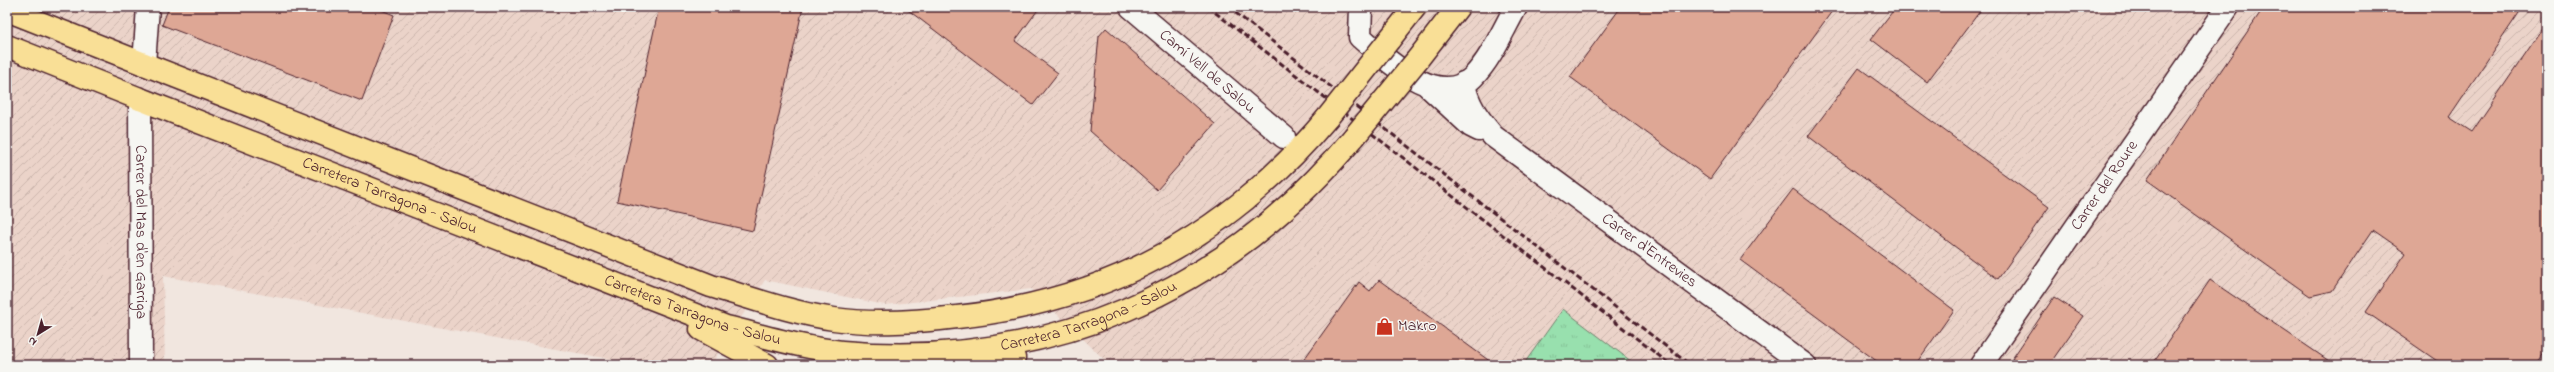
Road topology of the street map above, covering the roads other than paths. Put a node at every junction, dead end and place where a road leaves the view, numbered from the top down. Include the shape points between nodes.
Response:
1 (148, 7) edge
2 (1131, 7) edge
3 (1343, 7) edge
4 (1361, 7) edge
5 (1414, 7) edge
6 (1458, 7) edge
7 (1516, 7) edge
8 (2228, 7) edge
9 (7, 10) edge
10 (1360, 37) junction
11 (7, 46) edge
12 (144, 64) junction
13 (1464, 83) junction
14 (1429, 87) junction
15 (140, 99) junction
16 (1494, 136) junction
17 (1284, 137) dead end
18 (633, 292) junction
19 (1057, 335) junction
20 (141, 365) edge
21 (767, 365) edge
22 (971, 365) edge
23 (1805, 365) edge
24 (1981, 365) edge

1 - 12 street
2 - 17 street, Camí Vell de Salou
3 - 10 street
4 - 10 street
5 - 12 main road, Carretera Tarragona - Salou, bridge via 1308,141 1236,209 1195,237 1144,264 1080,292 1008,311 920,321 862,322 832,319 711,286
6 - 19 main road, Carretera Tarragona - Salou, bridge via 1354,137 1298,200 1203,271 1117,314
7 - 13 street via 1486,60 1472,78
8 - 24 street, Carrer del Roure
9 - 12 main road, Carretera Tarragona - Salou
10 - 14 street via 1392,65
11 - 15 main road, Carretera Tarragona - Salou
13 - 14 street via 1452,89
13 - 16 street, Carrer d'Entrevies via 1466,98 1476,115
14 - 16 street, Carrer d'Entrevies via 1471,126
15 - 18 main road, Carretera Tarragona - Salou
15 - 20 street, Carrer del Mas d'en Garriga
16 - 23 street, Carrer d'Entrevies
18 - 19 main road, Carretera Tarragona - Salou via 726,327 841,352 944,352
18 - 21 main road
19 - 22 main road via 1015,357

